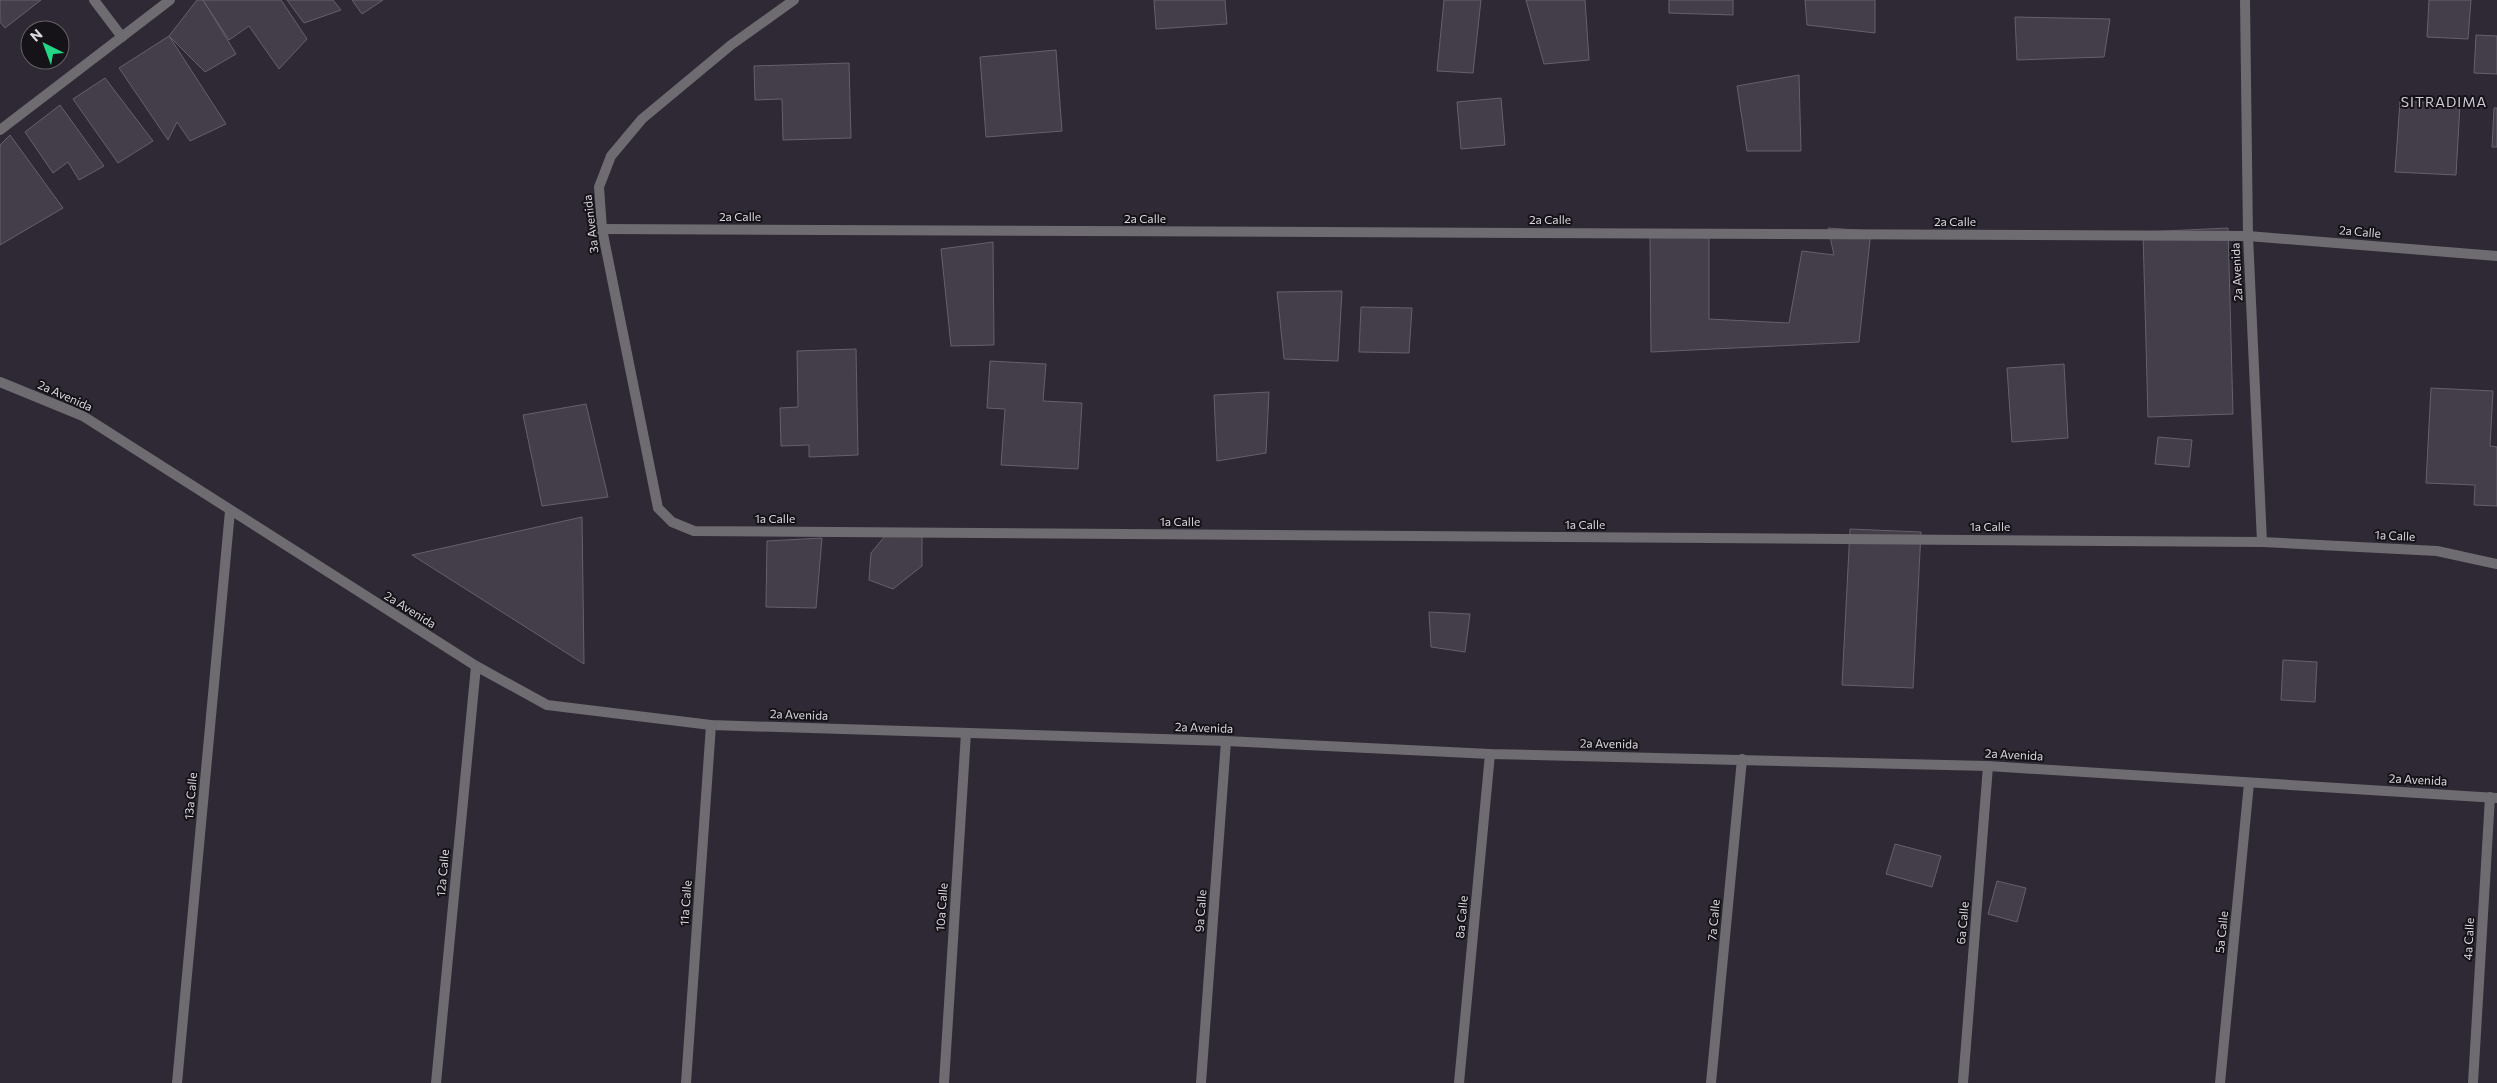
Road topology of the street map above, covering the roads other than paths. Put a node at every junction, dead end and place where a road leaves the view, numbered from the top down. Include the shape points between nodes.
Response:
1 (94, 0) edge
2 (170, 0) edge
3 (794, 0) edge
4 (2245, 0) edge
5 (122, 37) junction
6 (0, 130) edge
7 (602, 229) junction
8 (2248, 236) junction
9 (2497, 256) edge
10 (0, 382) edge
11 (230, 511) junction
12 (672, 522) joint
13 (2262, 542) junction
14 (2497, 564) edge
15 (476, 666) junction
16 (712, 725) junction
17 (966, 733) junction
18 (1226, 741) junction
19 (1490, 754) junction
20 (1742, 759) junction
21 (1988, 766) junction
22 (2249, 783) junction
23 (2493, 797) edge
24 (177, 1083) edge
25 (436, 1083) edge
26 (686, 1083) edge
27 (944, 1083) edge
28 (1201, 1083) edge
29 (1459, 1083) edge
30 (1711, 1083) edge
31 (1963, 1083) edge
32 (2220, 1083) edge
33 (2473, 1083) edge

1 - 5 street
2 - 5 street
3 - 7 street, 3a Avenida via 731,45 642,119 611,156 599,187
4 - 8 street, 2a Avenida
5 - 6 street
7 - 8 street, 2a Calle
7 - 12 street, 3a Avenida via 658,508
8 - 9 street, 2a Calle
8 - 13 street, 2a Avenida
10 - 11 street, 2a Avenida via 83,416
11 - 15 street, 2a Avenida
11 - 24 street, 13a Calle
12 - 13 street, 1a Calle via 694,531
13 - 14 street, 1a Calle via 2437,550
15 - 16 street, 2a Avenida via 547,705
15 - 25 street, 12a Calle
16 - 17 street, 2a Avenida
16 - 26 street, 11a Calle
17 - 18 street, 2a Avenida
17 - 27 street, 10a Calle
18 - 19 street, 2a Avenida
18 - 28 street, 9a Calle
19 - 20 street, 2a Avenida
19 - 29 street, 8a Calle
20 - 21 street, 2a Avenida
20 - 30 street, 7a Calle
21 - 22 street, 2a Avenida
21 - 31 street, 6a Calle
22 - 23 street, 2a Avenida
22 - 32 street, 5a Calle
23 - 33 street, 4a Calle

